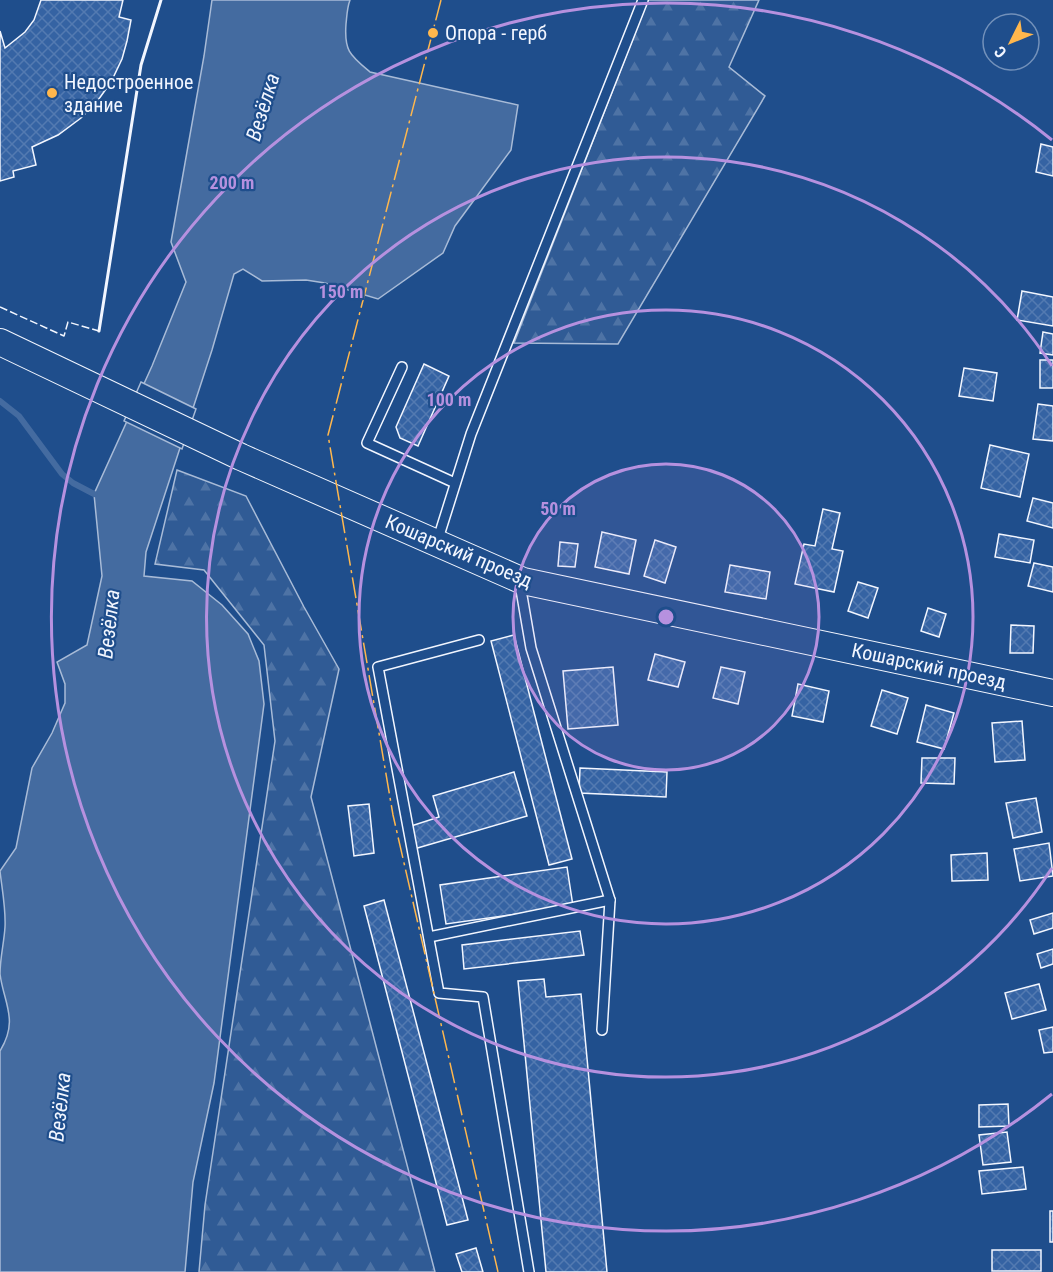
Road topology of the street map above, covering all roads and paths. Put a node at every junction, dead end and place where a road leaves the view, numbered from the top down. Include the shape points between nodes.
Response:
1 (643, 0) edge
2 (0, 342) edge
3 (402, 367) dead end
4 (455, 483) junction
5 (437, 542) junction
6 (523, 581) junction
7 (479, 640) dead end
8 (1053, 693) edge
9 (610, 900) junction
10 (429, 937) junction
11 (602, 1030) dead end
12 (529, 1272) edge

1 - 4 lane
2 - 5 street, Кошарский проезд via 241,457
3 - 4 lane via 367,443
4 - 5 lane
5 - 6 street, Кошарский проезд
6 - 8 street, Кошарский проезд
6 - 9 lane via 521,591 531,648
7 - 10 lane via 378,667
9 - 10 lane
9 - 11 lane
10 - 12 lane via 439,993 483,997

